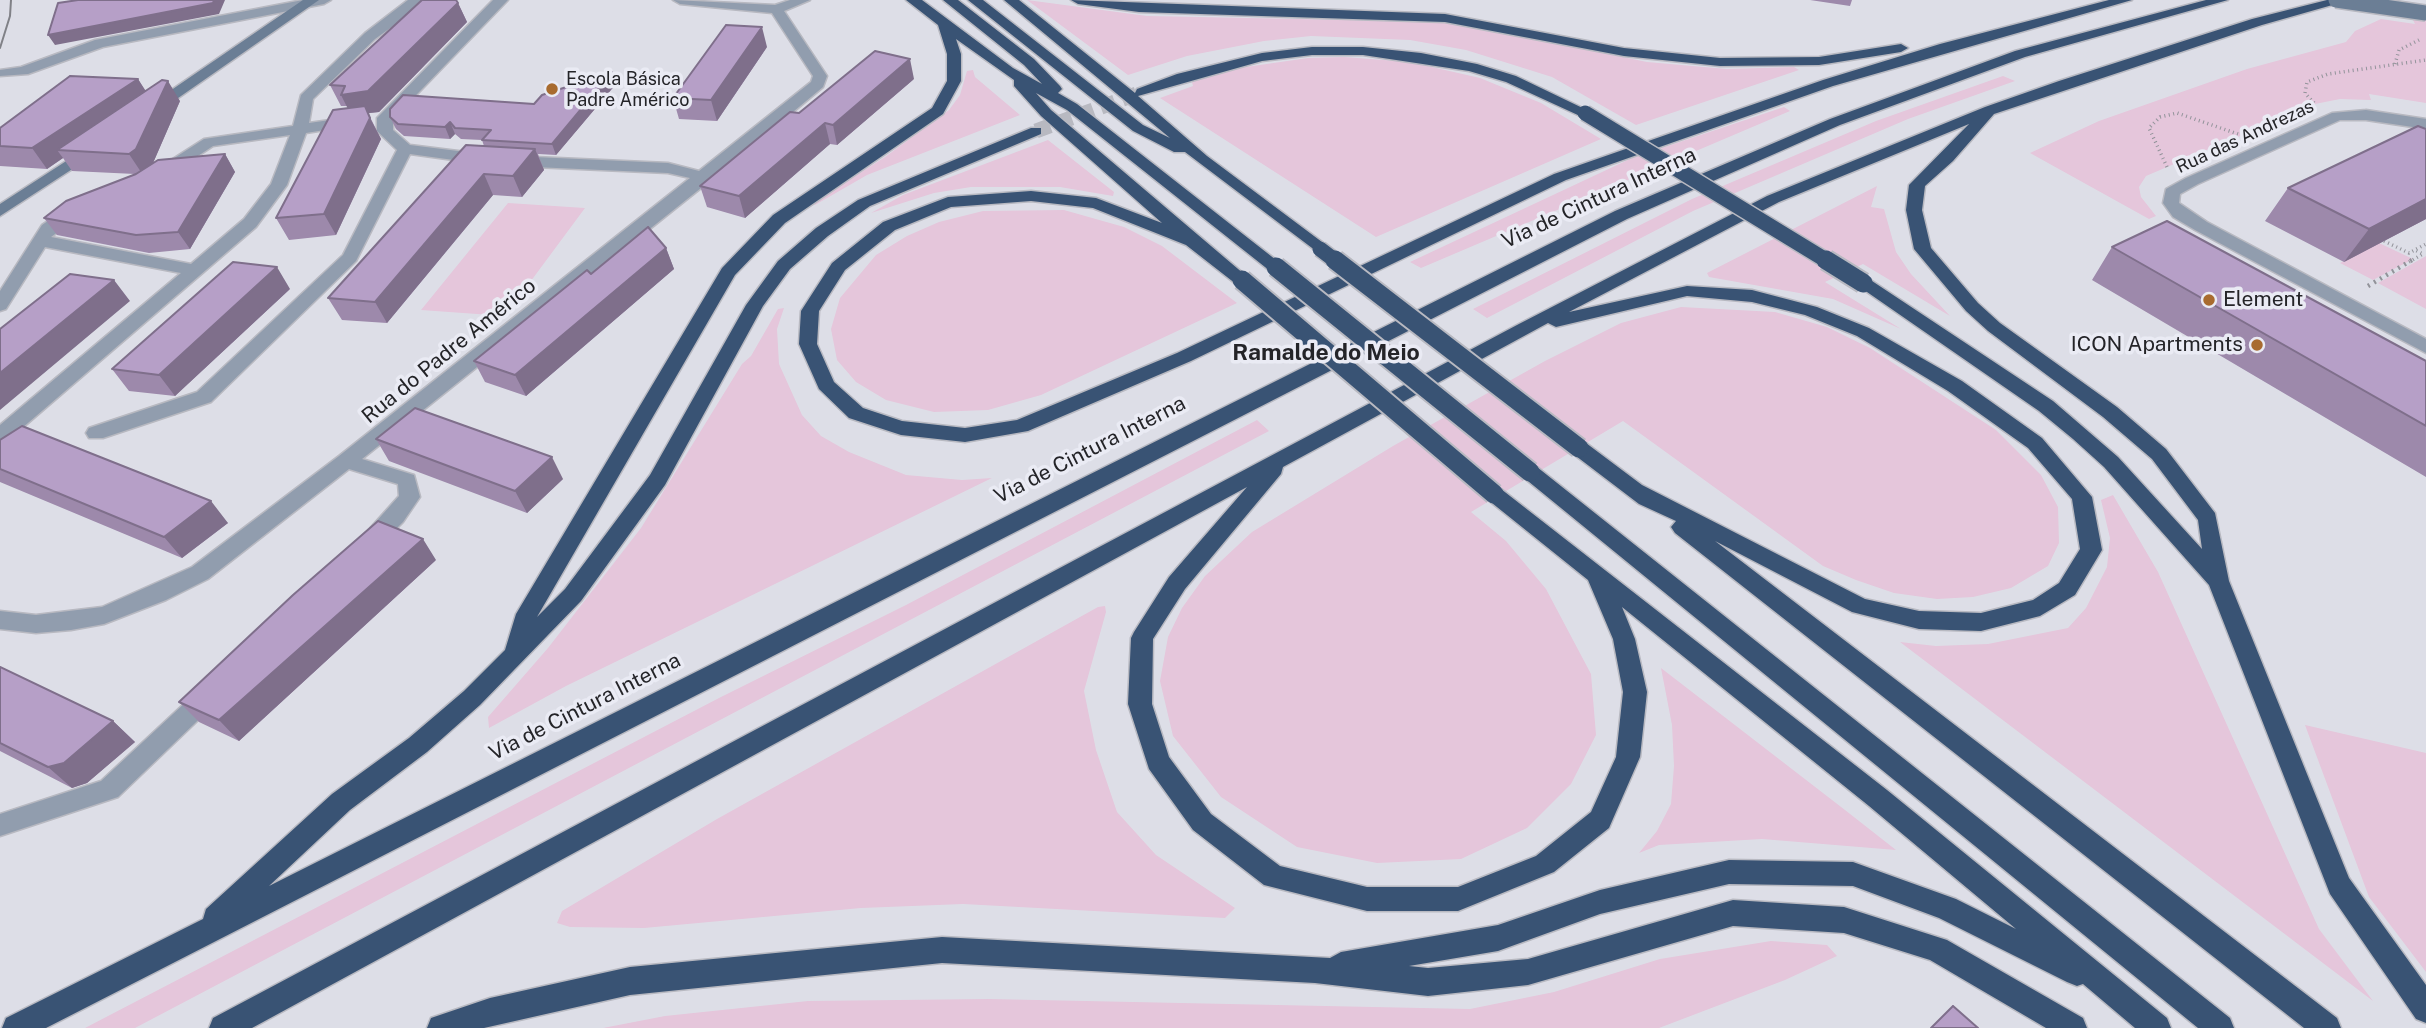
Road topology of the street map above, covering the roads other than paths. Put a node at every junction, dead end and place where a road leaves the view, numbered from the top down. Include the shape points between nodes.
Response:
1 (324, 0) edge
2 (501, 0) edge
3 (680, 0) edge
4 (803, 0) edge
5 (913, 0) edge
6 (950, 0) edge
7 (975, 0) edge
8 (1011, 0) edge
9 (1078, 0) edge
10 (2125, 0) edge
11 (2221, 0) edge
12 (2336, 0) edge
13 (2343, 0) edge
14 (417, 1) edge
15 (310, 2) edge
16 (776, 9) junction
17 (2426, 13) edge
18 (944, 23) junction
19 (1945, 47) junction
20 (1008, 71) junction
21 (5, 74) dead end
22 (1142, 92) tunnel mouth
23 (1072, 107) junction
24 (1990, 110) junction
25 (139, 118) edge
26 (385, 118) junction
27 (2426, 124) edge
28 (300, 129) junction
29 (1036, 131) tunnel mouth
30 (105, 141) edge
31 (405, 149) junction
32 (1201, 159) junction
33 (705, 177) junction
34 (141, 186) edge
35 (91, 204) edge
36 (0, 211) edge
37 (43, 241) junction
38 (1192, 241) junction
39 (194, 270) junction
40 (0, 305) edge
41 (1523, 329) junction
42 (2426, 347) edge
43 (96, 433) dead end
44 (0, 436) edge
45 (1282, 459) junction
46 (346, 461) junction
47 (1636, 491) junction
48 (346, 564) edge
49 (1597, 576) junction
50 (2218, 581) junction
51 (0, 620) edge
52 (515, 652) junction
53 (228, 676) edge
54 (0, 825) edge
55 (196, 936) junction
56 (1315, 970) junction
57 (2111, 990) junction
58 (2426, 1009) edge
59 (16, 1028) edge
60 (223, 1028) edge
61 (441, 1028) edge
62 (2073, 1028) edge
63 (2157, 1028) edge
64 (2220, 1028) edge
65 (2328, 1028) edge

1 - 15 street
2 - 26 street
3 - 16 street
4 - 16 street
5 - 18 highway
6 - 23 highway via 1029,62
7 - 32 highway via 1138,128
8 - 32 highway
9 - 19 highway via 1139,8 1445,19 1624,52 1720,62 1819,61 1909,47
10 - 19 highway
11 - 55 highway, Via de Cintura Interna via 2020,54 1835,122 1620,215
12 - 17 main road, bridge
13 - 24 highway via 2257,22
14 - 28 street via 370,36 306,98
15 - 21 street via 100,43
15 - 25 main road
16 - 33 street, Rua do Padre Américo via 820,76 818,84
18 - 20 highway
18 - 52 highway via 954,54 954,80 938,110 779,219 728,272 524,620
19 - 38 highway via 1560,177 1184,357 1021,426 965,435 901,428 856,413 826,385 808,344 810,311 838,267 889,226 948,202 1031,196 1096,203
20 - 23 highway
20 - 38 highway via 1046,113
22 - 50 highway, bridge via 1262,57 1312,51 1421,57 1511,79 1585,113 1863,283 2046,406 2111,462
23 - 64 highway, bridge
24 - 41 highway via 1773,199
24 - 50 highway via 1917,185 1914,210 1923,249 1994,327 2159,454 2208,518
26 - 28 street
26 - 31 street via 385,131
27 - 42 street, Rua das Andrezas via 2366,115 2337,116 2192,181 2172,192 2171,203 2202,226
28 - 34 street via 209,142
28 - 39 street via 270,200
29 - 52 highway via 864,203 784,265 755,305 658,480 573,595
30 - 36 main road
31 - 33 street via 490,160 668,168
31 - 43 street via 350,257 204,397
32 - 47 highway, bridge
33 - 46 street, Rua do Padre Américo
35 - 37 street via 48,229
37 - 39 street
37 - 40 street
38 - 49 highway, bridge
39 - 44 street
41 - 45 highway
41 - 47 highway via 1687,291 1752,296 1811,311 1863,332 1955,386 2035,443 2082,497 2091,550 2067,589 2040,607 1981,622 1919,620 1860,606
45 - 49 highway via 1177,583 1142,638 1140,704 1158,762 1202,822 1273,876 1367,900 1458,900 1545,864 1600,820 1628,757 1635,692 1624,639
45 - 60 highway
46 - 48 street via 407,481 410,497 396,517
46 - 51 street, Rua do Padre Américo via 200,573 158,594 104,615 71,621
47 - 65 highway
49 - 57 highway
50 - 58 highway via 2339,885
52 - 55 highway via 472,698 341,802
53 - 54 street via 109,789
55 - 59 highway, Via de Cintura Interna
56 - 57 highway via 1498,937 1600,902 1729,872 1853,874 1947,908
56 - 61 highway via 942,950 630,981 490,1012
56 - 62 highway via 1428,982 1528,972 1733,913 1844,920 1937,949
57 - 63 highway

